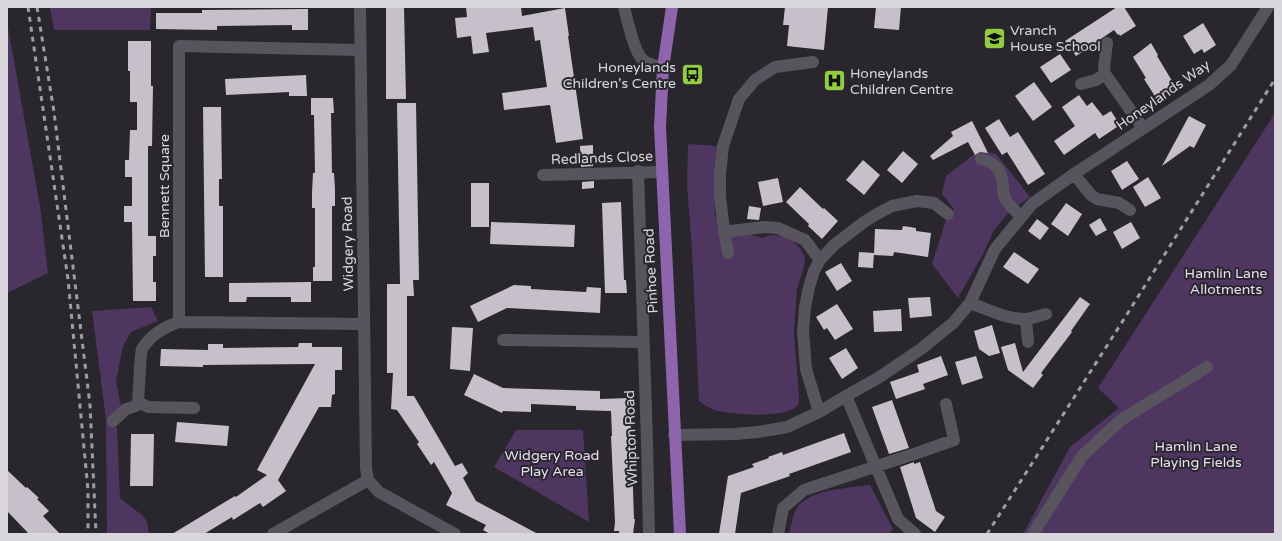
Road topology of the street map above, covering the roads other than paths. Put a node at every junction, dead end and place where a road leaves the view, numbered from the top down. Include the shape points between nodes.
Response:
1 (360, 7) edge
2 (624, 7) edge
3 (672, 7) edge
4 (1268, 7) edge
5 (1107, 42) dead end
6 (360, 50) junction
7 (813, 62) dead end
8 (663, 68) junction
9 (1104, 74) junction
10 (1081, 84) dead end
11 (1143, 128) junction
12 (981, 159) dead end
13 (638, 171) junction
14 (662, 172) junction
15 (1074, 174) junction
16 (543, 175) dead end
17 (1130, 210) dead end
18 (948, 214) dead end
19 (1021, 216) junction
20 (724, 230) junction
21 (728, 253) dead end
22 (820, 260) junction
23 (970, 303) junction
24 (1046, 314) dead end
25 (1026, 319) junction
26 (179, 322) junction
27 (364, 324) junction
28 (503, 340) dead end
29 (643, 342) junction
30 (1028, 342) dead end
31 (1207, 367) dead end
32 (846, 396) junction
33 (138, 402) junction
34 (946, 404) dead end
35 (194, 408) dead end
36 (819, 412) junction
37 (113, 420) dead end
38 (674, 435) junction
39 (876, 467) junction
40 (368, 480) junction
41 (273, 534) edge
42 (455, 534) edge
43 (649, 534) edge
44 (680, 534) edge
45 (778, 534) edge
46 (915, 534) edge
47 (1033, 534) edge

1 - 6 street, Widgery Road
2 - 8 street via 636,48 642,58
3 - 8 main road, Pinhoe Road
4 - 11 street, Honeylands Way via 1231,65 1209,85
5 - 9 street
6 - 26 street, Bennett Square via 179,46
6 - 27 street, Widgery Road
7 - 20 street via 775,67 755,80 739,98 724,146 720,174
8 - 14 main road, Pinhoe Road via 660,127
9 - 10 street via 1096,80
9 - 11 street
11 - 15 street, Honeylands Way
12 - 19 street via 990,161 998,168 1004,196 1008,204
13 - 14 street, Redlands Close
13 - 16 street, Redlands Close
13 - 29 street, Whipton Road
14 - 38 main road, Pinhoe Road
15 - 17 street via 1091,196 1119,203
15 - 19 street, Honeylands Way via 1032,204
18 - 22 street via 934,203 918,200 892,206 864,222 834,245
19 - 23 street, Honeylands Way via 995,249
20 - 21 street
20 - 22 street via 778,228 805,240
22 - 36 street via 809,287 804,331 806,369
23 - 25 street via 1004,315
23 - 32 street, Honeylands Way via 953,323 921,349
24 - 25 street
25 - 30 street
26 - 27 street
26 - 33 street via 163,328 142,350
27 - 40 street, Widgery Road via 365,450
28 - 29 street
29 - 43 street, Whipton Road
31 - 47 street via 1121,420 1082,456
32 - 36 street, Honeylands Way
32 - 39 street
33 - 35 street via 148,407
33 - 37 street via 136,406 126,409
34 - 39 street via 954,440
36 - 38 street, Honeylands Way via 787,427 758,432
38 - 44 main road, Pinhoe Road
39 - 45 street via 804,490 783,508
39 - 46 street via 898,519
40 - 41 street
40 - 42 street via 379,492

